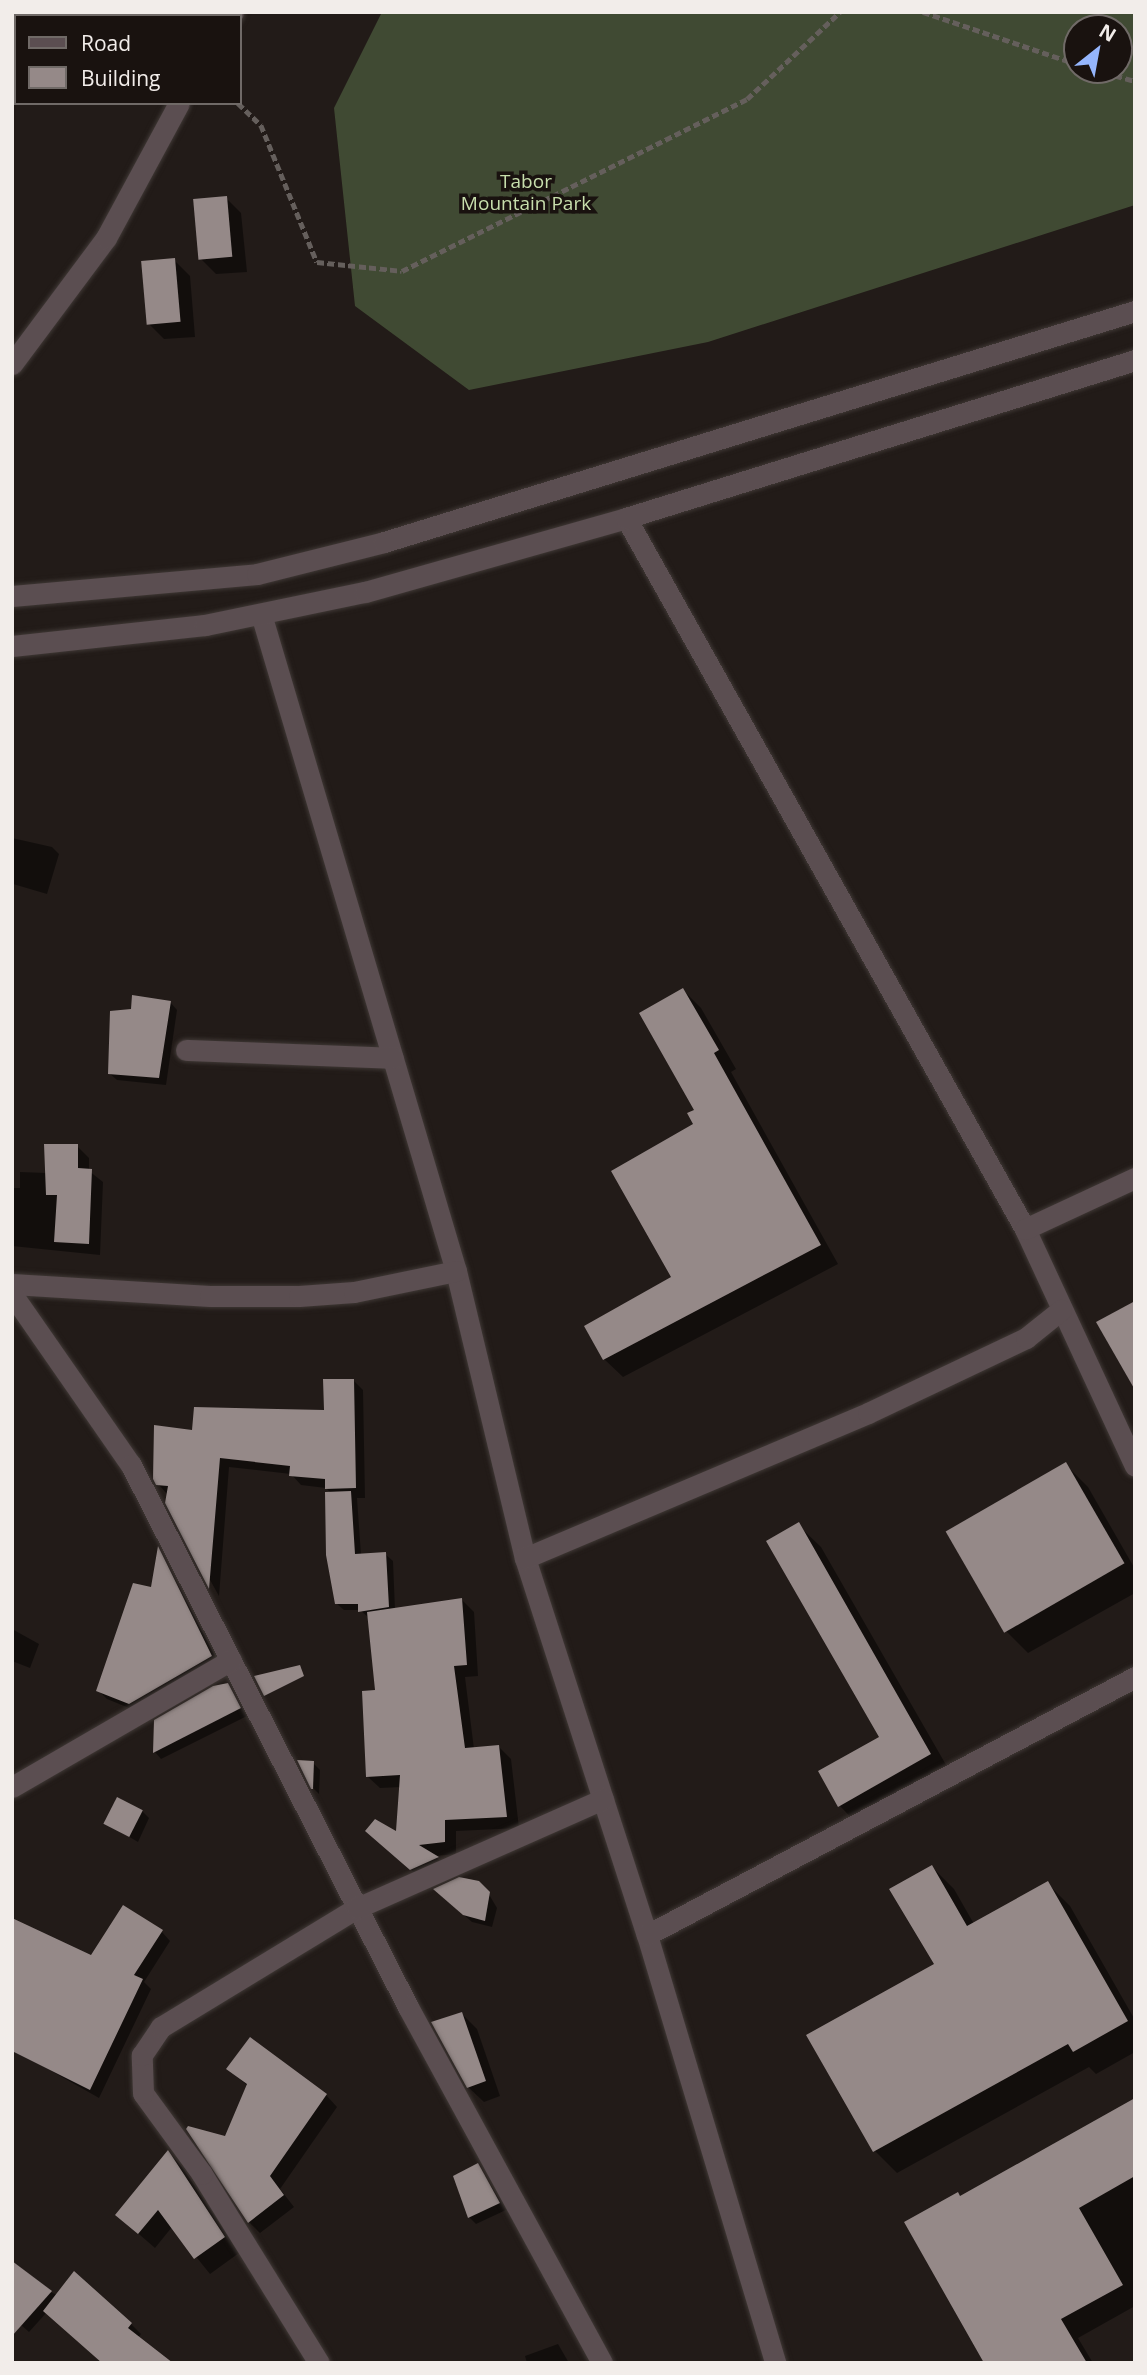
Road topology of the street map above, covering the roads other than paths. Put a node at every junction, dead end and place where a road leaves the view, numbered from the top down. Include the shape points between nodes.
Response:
1 (178, 105) edge
2 (1135, 312) edge
3 (1135, 360) edge
4 (12, 364) edge
5 (626, 518) junction
6 (12, 596) edge
7 (261, 614) junction
8 (12, 646) edge
9 (186, 1050) dead end
10 (393, 1058) junction
11 (1135, 1178) edge
12 (1025, 1229) junction
13 (456, 1271) junction
14 (12, 1284) edge
15 (12, 1294) edge
16 (1061, 1310) junction
17 (1135, 1466) edge
18 (525, 1558) junction
19 (231, 1660) junction
20 (1135, 1677) edge
21 (12, 1787) edge
22 (603, 1799) junction
23 (357, 1908) junction
24 (647, 1935) junction
25 (773, 2362) edge
26 (319, 2363) edge
27 (602, 2363) edge

1 - 4 street via 106,238
2 - 6 street via 371,545 257,574
3 - 5 street
5 - 7 street via 365,592
5 - 12 street
7 - 8 street via 192,627
7 - 10 street
9 - 10 street
10 - 13 street
11 - 12 street
12 - 16 street
13 - 14 street via 354,1292 299,1296 210,1296
13 - 18 street
15 - 19 street via 131,1465
16 - 17 street
16 - 18 street via 1026,1338 868,1413
18 - 22 street
19 - 21 street
19 - 23 street
20 - 24 street
22 - 23 street
22 - 24 street
23 - 26 street via 160,2027 142,2055 143,2092 202,2174
23 - 27 street
24 - 25 street

